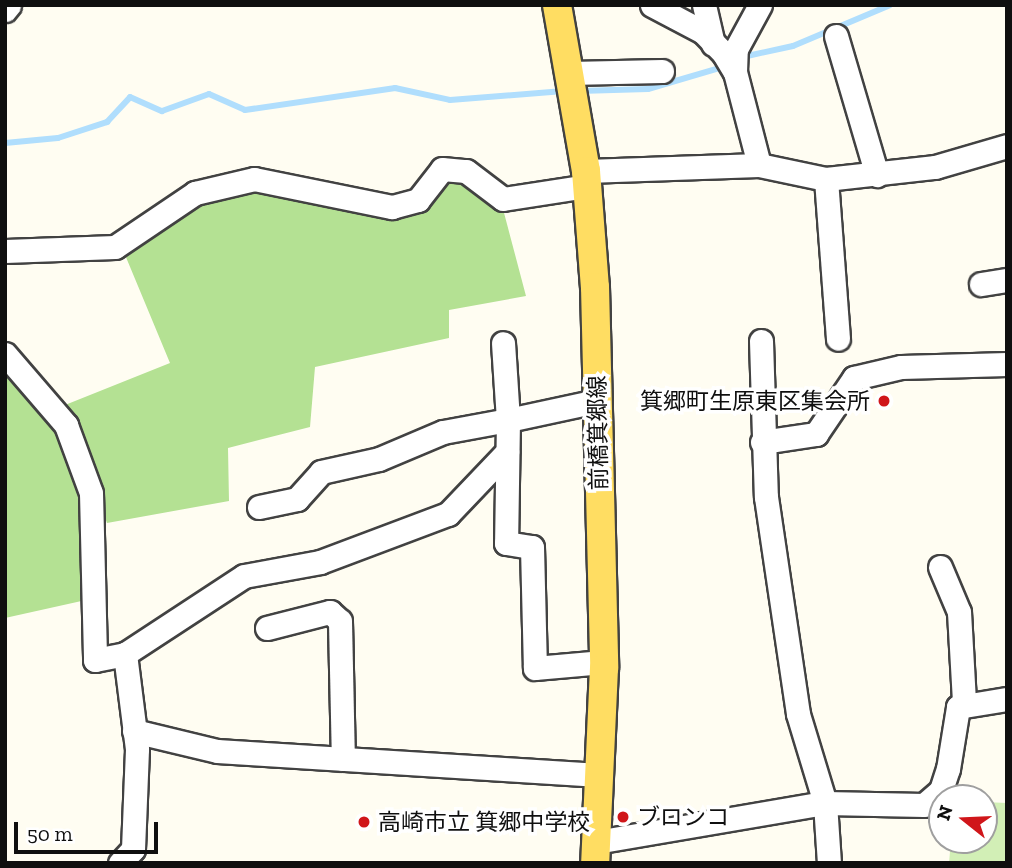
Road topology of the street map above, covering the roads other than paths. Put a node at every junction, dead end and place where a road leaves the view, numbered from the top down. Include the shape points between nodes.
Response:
1 (9, 5) edge
2 (557, 5) edge
3 (704, 5) edge
4 (760, 5) edge
5 (661, 9) edge
6 (5, 10) edge
7 (836, 36) dead end
8 (713, 44) junction
9 (662, 71) dead end
10 (735, 72) junction
11 (571, 83) junction
12 (1007, 146) edge
13 (759, 165) junction
14 (877, 176) junction
15 (587, 178) junction
16 (826, 179) junction
17 (5, 251) edge
18 (1007, 280) edge
19 (981, 284) dead end
20 (838, 339) dead end
21 (761, 341) dead end
22 (503, 343) dead end
23 (5, 354) edge
24 (1007, 364) edge
25 (597, 401) junction
26 (508, 420) junction
27 (762, 442) junction
28 (507, 452) junction
29 (260, 507) dead end
30 (940, 567) dead end
31 (267, 628) dead end
32 (125, 654) junction
33 (603, 662) junction
34 (1007, 699) edge
35 (964, 702) junction
36 (134, 731) junction
37 (343, 759) junction
38 (599, 775) junction
39 (825, 803) junction
40 (596, 852) edge
41 (120, 863) edge
42 (829, 863) edge

1 - 6 street
2 - 11 main road, 前橋箕郷線
3 - 8 street
4 - 10 street via 736,49
5 - 8 street
7 - 14 street
8 - 10 street
9 - 11 street
10 - 13 street
11 - 15 main road, 前橋箕郷線
12 - 14 street
13 - 15 street
13 - 16 street
14 - 16 street
15 - 17 street via 503,199 466,171 442,169 418,200 391,207 254,179 195,193 115,247
15 - 25 main road, 前橋箕郷線
16 - 20 street
18 - 19 street
21 - 27 street
22 - 26 street
23 - 32 street via 66,425 94,513 95,660
24 - 27 street via 901,367 853,378 816,434
25 - 26 street
25 - 33 main road, 前橋箕郷線
26 - 28 street
26 - 29 street via 443,432 379,459 321,472 297,499
27 - 39 street via 798,714
28 - 32 street via 448,514 320,562 244,576
28 - 33 street via 506,543 532,547 535,668
30 - 35 street via 959,612
31 - 37 street via 330,611 341,621
32 - 36 street
33 - 38 main road, 前橋箕郷線
34 - 35 street
35 - 39 street via 954,716 948,769 933,800 910,808
36 - 37 street via 217,751
36 - 41 street via 133,849
37 - 38 street
38 - 40 main road, 前橋箕郷線
39 - 40 street
39 - 42 street

